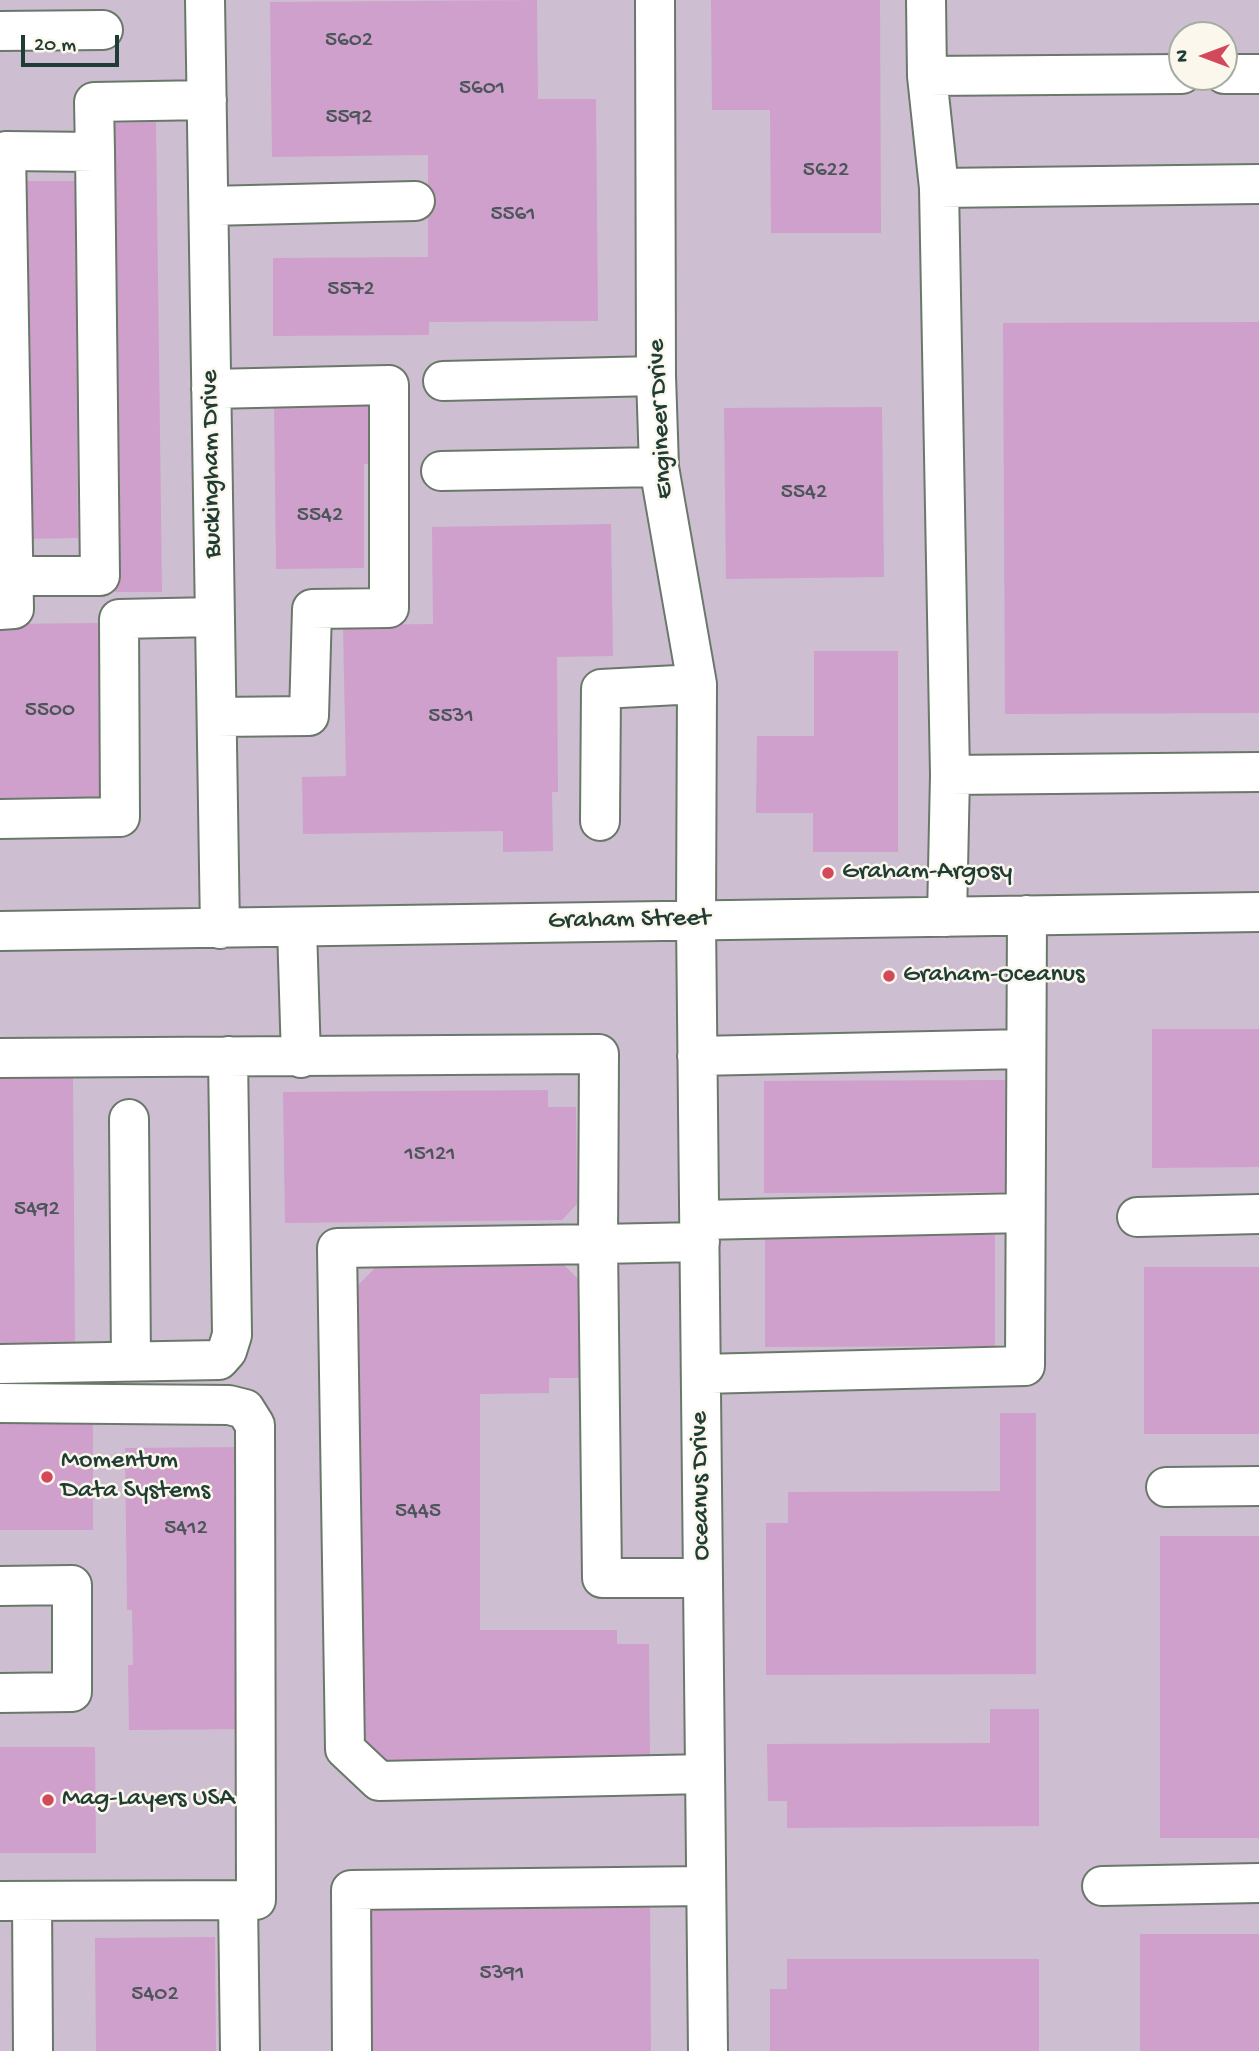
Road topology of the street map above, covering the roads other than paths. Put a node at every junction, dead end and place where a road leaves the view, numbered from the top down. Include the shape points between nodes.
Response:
1 (205, 0) edge
2 (655, 0) edge
3 (926, 0) edge
4 (103, 30) dead end
5 (0, 32) edge
6 (1168, 74) edge
7 (1238, 74) edge
8 (1259, 74) edge
9 (927, 76) junction
10 (207, 100) junction
11 (95, 152) junction
12 (1259, 184) edge
13 (939, 188) junction
14 (415, 201) dead end
15 (209, 206) junction
16 (656, 376) junction
17 (443, 381) dead end
18 (211, 389) junction
19 (659, 467) junction
20 (441, 471) dead end
21 (6, 593) edge
22 (215, 617) junction
23 (697, 684) junction
24 (217, 717) junction
25 (1259, 772) edge
26 (950, 775) junction
27 (0, 819) edge
28 (600, 821) dead end
29 (1259, 912) edge
30 (1027, 915) junction
31 (947, 916) junction
32 (696, 920) junction
33 (298, 928) junction
34 (220, 929) junction
35 (0, 931) edge
36 (1026, 1049) junction
37 (228, 1056) junction
38 (697, 1056) junction
39 (0, 1058) edge
40 (301, 1058) junction
41 (129, 1119) dead end
42 (1025, 1213) junction
43 (1259, 1214) edge
44 (1137, 1217) dead end
45 (700, 1231) junction
46 (598, 1244) junction
47 (131, 1360) junction
48 (0, 1364) edge
49 (701, 1374) junction
50 (0, 1403) edge
51 (1259, 1486) edge
52 (1166, 1487) dead end
53 (703, 1578) junction
54 (0, 1586) edge
55 (0, 1693) edge
56 (705, 1774) junction
57 (1259, 1883) edge
58 (706, 1886) junction
59 (1102, 1886) dead end
60 (238, 1900) junction
61 (16, 1901) edge
62 (33, 2051) edge
63 (240, 2051) edge
64 (352, 2051) edge
65 (708, 2051) edge

1 - 10 street, Buckingham Drive
2 - 16 street, Engineer Drive
3 - 9 street
4 - 5 street
6 - 9 street
7 - 8 street
9 - 13 street
10 - 11 street via 94,102
10 - 15 street, Buckingham Drive
11 - 21 street via 100,576
11 - 21 street via 6,151
12 - 13 street
13 - 26 street
14 - 15 street
15 - 18 street, Buckingham Drive
16 - 17 street
16 - 19 street, Engineer Drive
18 - 22 street, Buckingham Drive
18 - 24 street via 390,385 389,608 312,609 309,716
19 - 20 street
19 - 23 street, Engineer Drive
22 - 24 street, Buckingham Drive
22 - 27 street via 119,620 120,817
23 - 28 street via 601,690
23 - 32 street, Engineer Drive
24 - 34 street, Buckingham Drive
25 - 26 street
26 - 31 street
29 - 30 street, Graham Street
30 - 31 street, Graham Street
30 - 36 street
31 - 32 street, Graham Street
32 - 33 street, Graham Street
32 - 38 street, Oceanus Drive
33 - 34 street, Graham Street
33 - 40 street
34 - 35 street, Graham Street
36 - 38 street
36 - 42 street
37 - 39 street
37 - 40 street
37 - 47 street via 232,1335 227,1351 219,1360
38 - 45 street, Oceanus Drive
40 - 46 street via 599,1054
41 - 47 street
42 - 45 street
42 - 49 street via 1025,1366
43 - 44 street
45 - 46 street
45 - 49 street, Oceanus Drive
46 - 53 street via 602,1578
46 - 56 street via 337,1248 345,1749 379,1781
47 - 48 street
49 - 53 street, Oceanus Drive
50 - 60 street via 229,1405 245,1409 255,1425 256,1900
51 - 52 street
53 - 56 street, Oceanus Drive
54 - 55 street via 72,1585 72,1692
56 - 58 street, Oceanus Drive
57 - 59 street
58 - 64 street via 351,1890
58 - 65 street, Oceanus Drive
60 - 61 street
60 - 63 street
61 - 62 street

